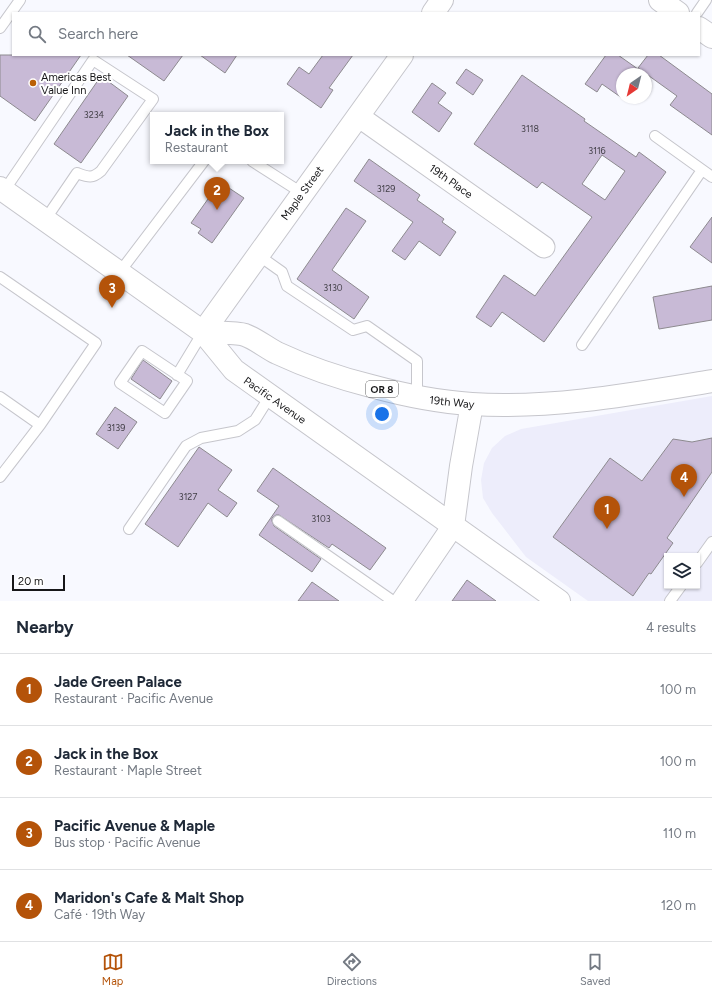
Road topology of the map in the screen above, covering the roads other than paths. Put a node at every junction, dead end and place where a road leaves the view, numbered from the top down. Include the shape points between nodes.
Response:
1 (20, 0) edge
2 (442, 0) edge
3 (660, 0) edge
4 (706, 0) edge
5 (434, 12) edge
6 (677, 12) edge
7 (698, 12) edge
8 (0, 28) edge
9 (700, 29) edge
10 (712, 37) edge
11 (401, 56) edge
12 (358, 116) junction
13 (655, 136) dead end
14 (202, 164) edge
15 (257, 164) edge
16 (702, 170) junction
17 (712, 177) edge
18 (2, 189) edge
19 (302, 193) junction
20 (45, 220) junction
21 (544, 247) dead end
22 (258, 255) junction
23 (119, 273) junction
24 (0, 277) edge
25 (203, 332) junction
26 (582, 345) dead end
27 (177, 375) junction
28 (712, 381) edge
29 (270, 396) junction
30 (0, 397) edge
31 (417, 397) junction
32 (472, 404) junction
33 (40, 425) junction
34 (0, 477) edge
35 (278, 521) dead end
36 (453, 526) junction
37 (129, 529) dead end
38 (712, 542) edge
39 (700, 560) edge
40 (679, 589) edge
41 (552, 599) edge
42 (393, 601) edge
43 (402, 601) edge
44 (670, 601) edge

1 - 8 lane
2 - 5 main road
3 - 6 main road
4 - 7 lane
9 - 10 main road
11 - 12 main road, Maple Street
12 - 19 main road, Maple Street
12 - 21 street, 19th Place
13 - 16 lane
14 - 23 lane
15 - 19 lane
16 - 17 lane
16 - 26 lane
18 - 20 main road, Pacific Avenue
18 - 20 lane via 93,60 153,99 102,171 95,177 77,173
19 - 22 main road, Maple Street
20 - 23 main road, Pacific Avenue
22 - 25 main road, Maple Street
22 - 31 lane via 282,272 287,286 353,330 367,326 417,361
23 - 25 main road, Pacific Avenue
24 - 33 lane via 96,343
25 - 27 lane
25 - 29 main road, Pacific Avenue via 234,370
25 - 31 main road, 19th Way / OR 8 via 245,335 276,352 340,378
27 - 27 lane via 187,382 165,414 120,383 142,351
28 - 32 main road, 19th Way / OR 8 via 600,398 528,404
29 - 36 main road, Pacific Avenue
29 - 37 lane via 255,420 238,431 201,438 186,446
30 - 33 lane
31 - 32 main road, 19th Way / OR 8
32 - 36 main road
33 - 34 lane
35 - 42 lane
36 - 41 main road, Pacific Avenue
36 - 43 street
38 - 39 lane
40 - 44 lane

